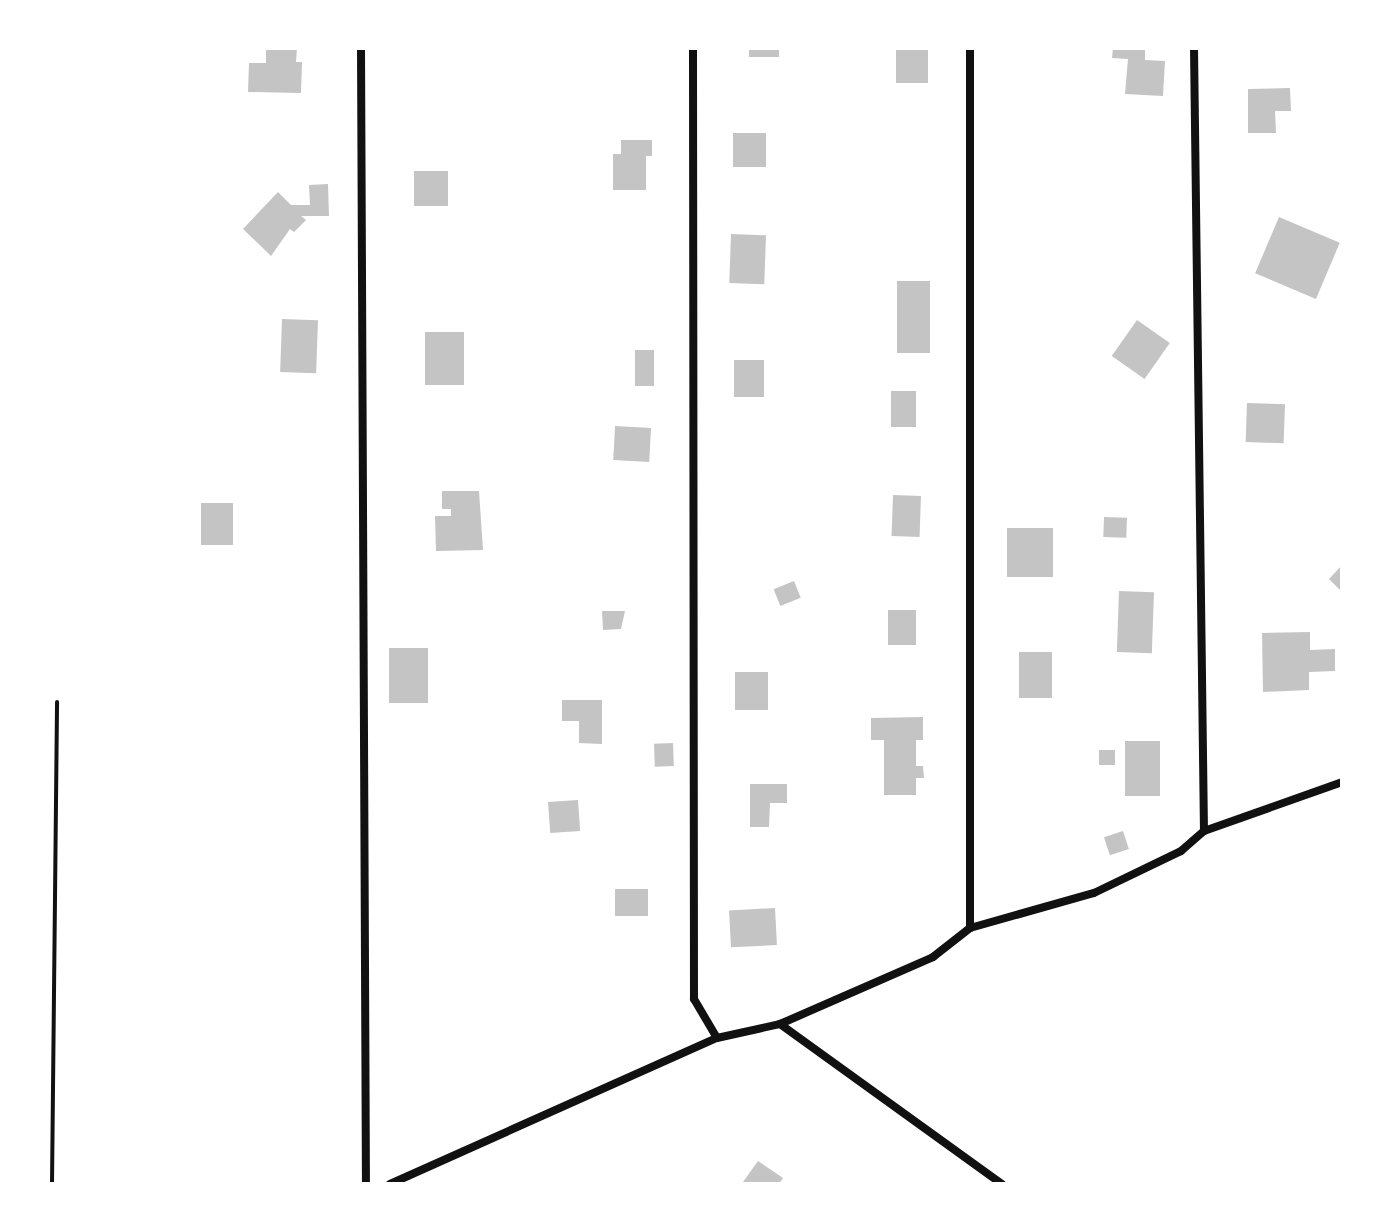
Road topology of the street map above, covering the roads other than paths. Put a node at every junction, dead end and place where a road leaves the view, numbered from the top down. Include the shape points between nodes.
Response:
1 (361, 48) edge
2 (693, 48) edge
3 (970, 48) edge
4 (1194, 48) edge
5 (1342, 782) edge
6 (1204, 831) junction
7 (970, 928) junction
8 (780, 1024) junction
9 (717, 1038) junction
10 (366, 1184) edge
11 (390, 1184) edge
12 (1002, 1184) edge

1 - 10 street
2 - 9 street via 694,999
3 - 7 street
4 - 6 street
5 - 6 street
6 - 7 street via 1181,851 1094,893
7 - 8 street via 933,957
8 - 9 street
8 - 12 street
9 - 11 street

